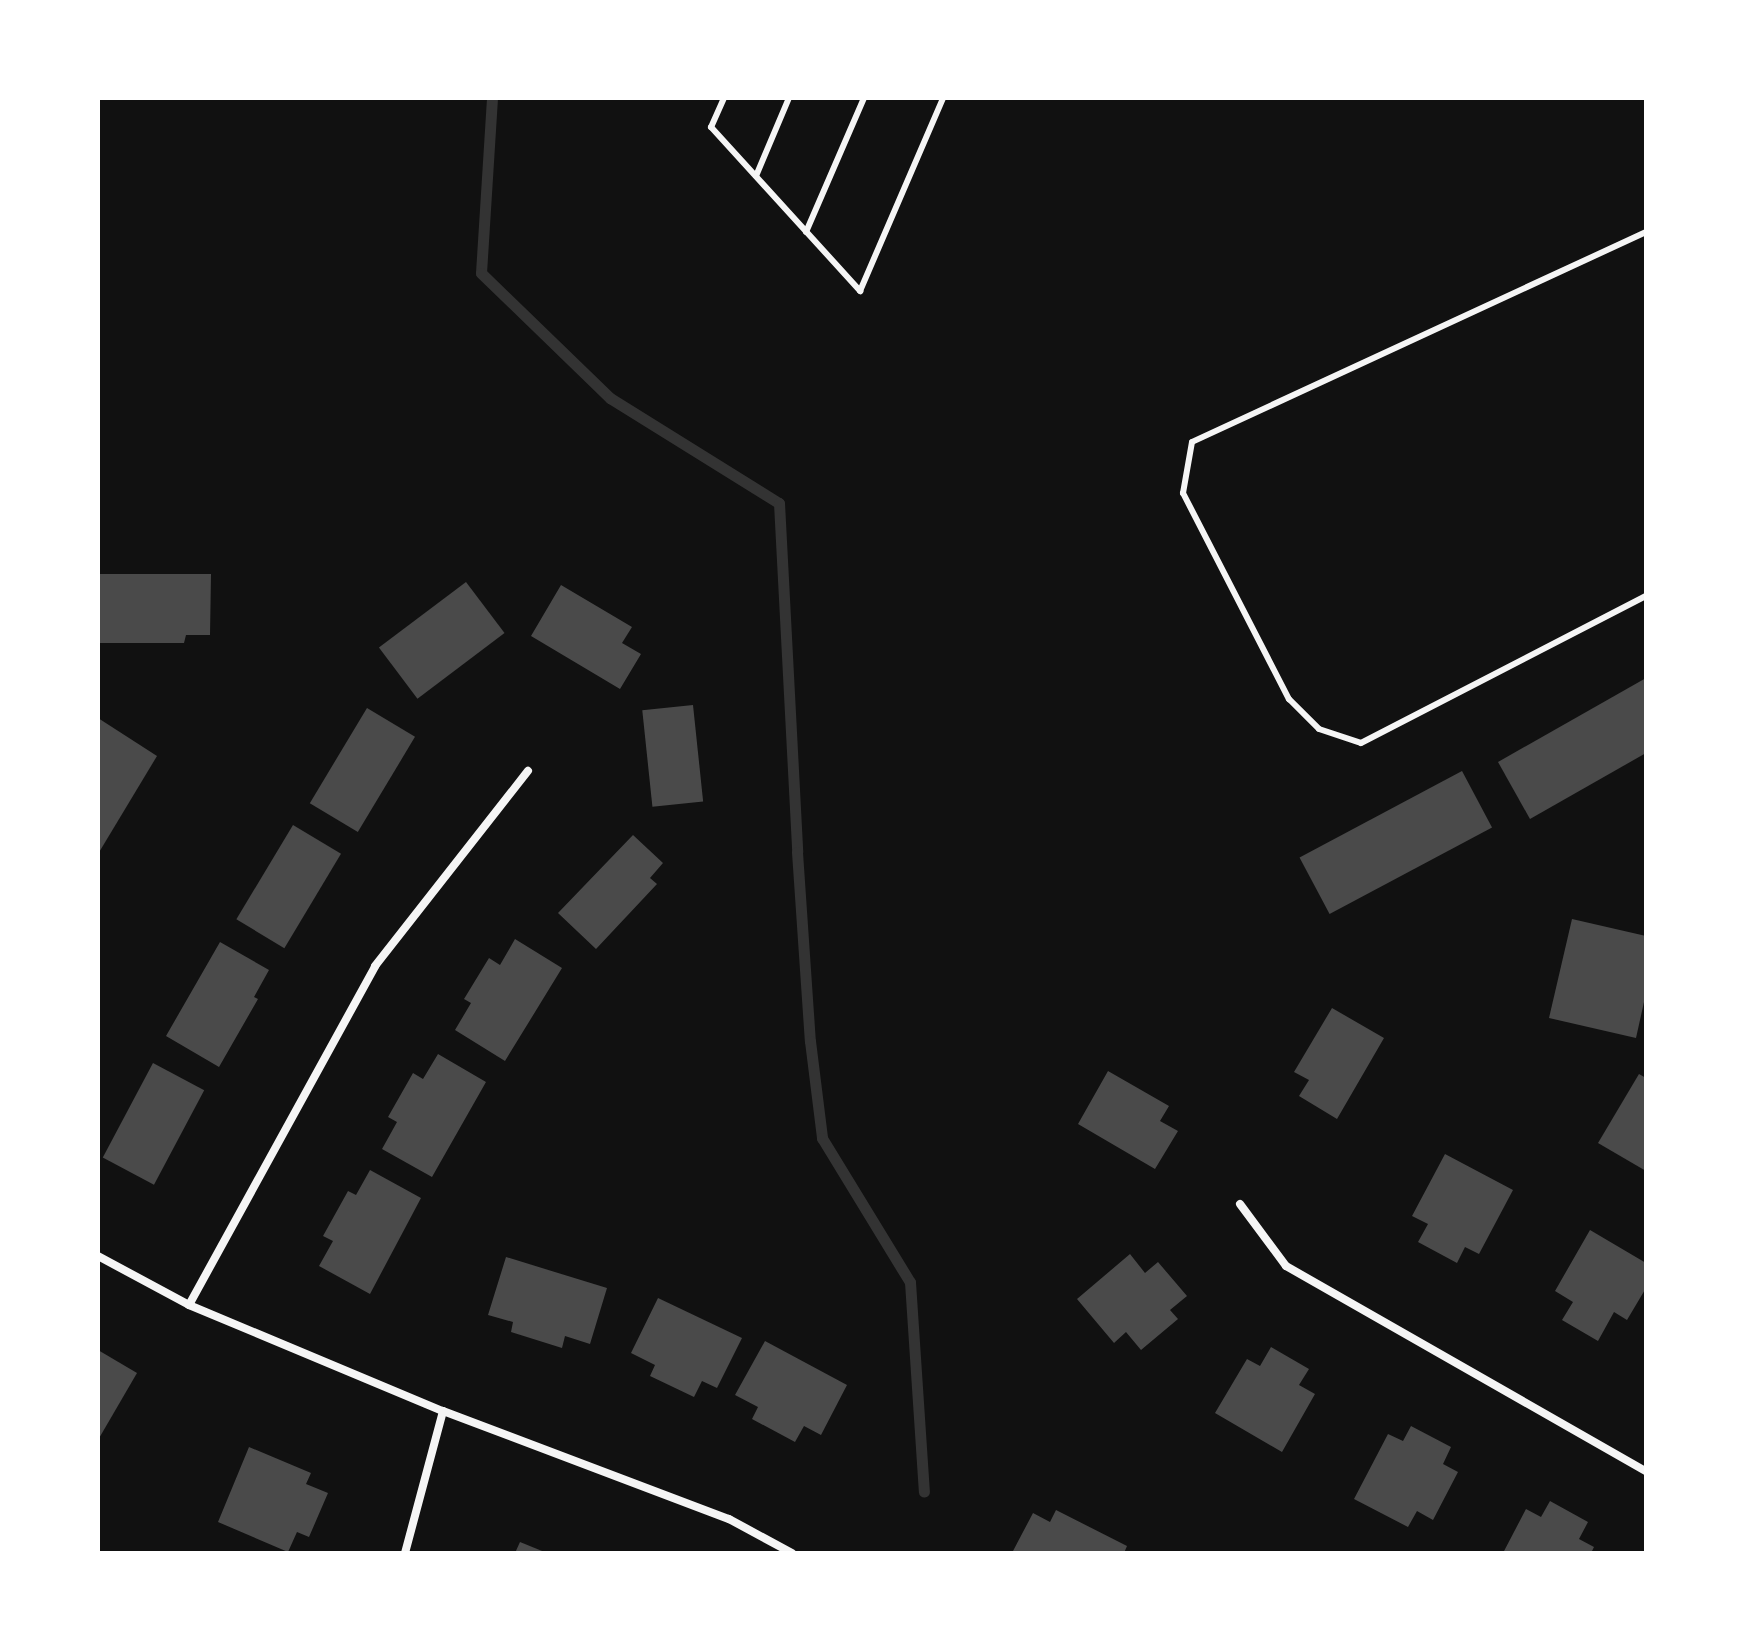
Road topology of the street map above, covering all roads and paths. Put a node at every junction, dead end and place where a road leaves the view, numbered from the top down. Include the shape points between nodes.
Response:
1 (724, 98) edge
2 (789, 98) edge
3 (864, 98) edge
4 (943, 98) edge
5 (756, 176) junction
6 (806, 232) junction
7 (1646, 232) edge
8 (1646, 596) edge
9 (528, 771) dead end
10 (1240, 1204) dead end
11 (98, 1256) edge
12 (189, 1305) junction
13 (443, 1411) junction
14 (1646, 1471) edge
15 (405, 1553) edge
16 (792, 1553) edge

1 - 5 lane via 711,127
2 - 5 lane
3 - 6 lane
4 - 6 lane via 860,291
5 - 6 lane
7 - 8 lane via 1192,442 1183,493 1289,699 1319,729 1361,743
9 - 12 street via 375,966
10 - 14 street via 1286,1266
11 - 12 street
12 - 13 street
13 - 15 street
13 - 16 street via 729,1519

